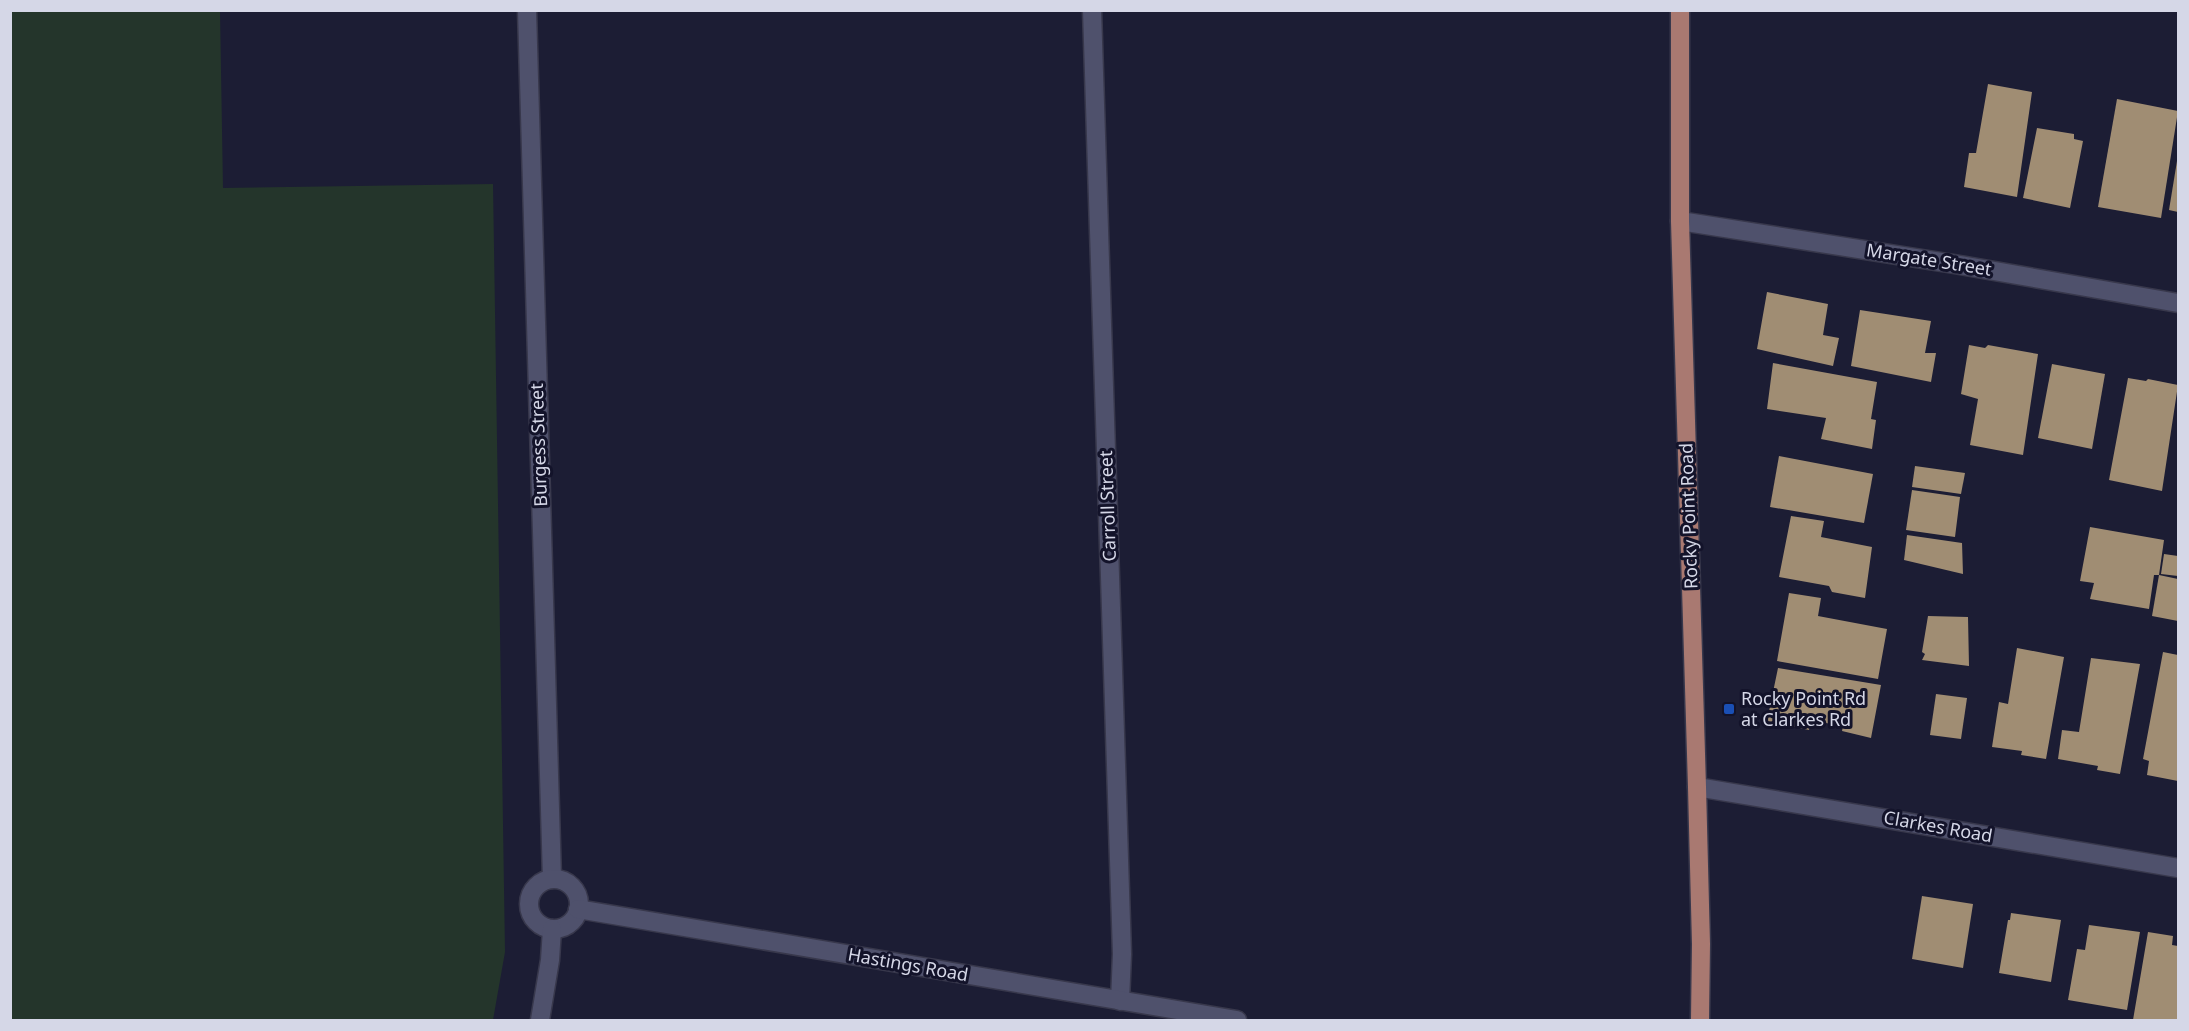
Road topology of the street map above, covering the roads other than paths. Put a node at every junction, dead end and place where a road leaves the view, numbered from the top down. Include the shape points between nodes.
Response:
1 (527, 10) edge
2 (1092, 10) edge
3 (1680, 10) edge
4 (1680, 221) junction
5 (2178, 303) edge
6 (1697, 787) junction
7 (2178, 868) edge
8 (552, 879) junction
9 (578, 909) junction
10 (552, 929) junction
11 (1120, 1001) junction
12 (540, 1020) edge
13 (1237, 1020) edge
14 (1700, 1020) edge

1 - 8 street, Burgess Street
2 - 11 street, Carroll Street via 1122,942
3 - 4 main road, Rocky Point Road
4 - 5 street, Margate Street
4 - 6 main road, Rocky Point Road
6 - 7 street, Clarkes Road
6 - 14 main road, Rocky Point Road
8 - 9 street via 564,881 576,892
8 - 10 street via 538,884 528,907 536,922
9 - 10 street via 572,922
9 - 11 street, Hastings Road
10 - 12 street
11 - 13 street, Hastings Road

